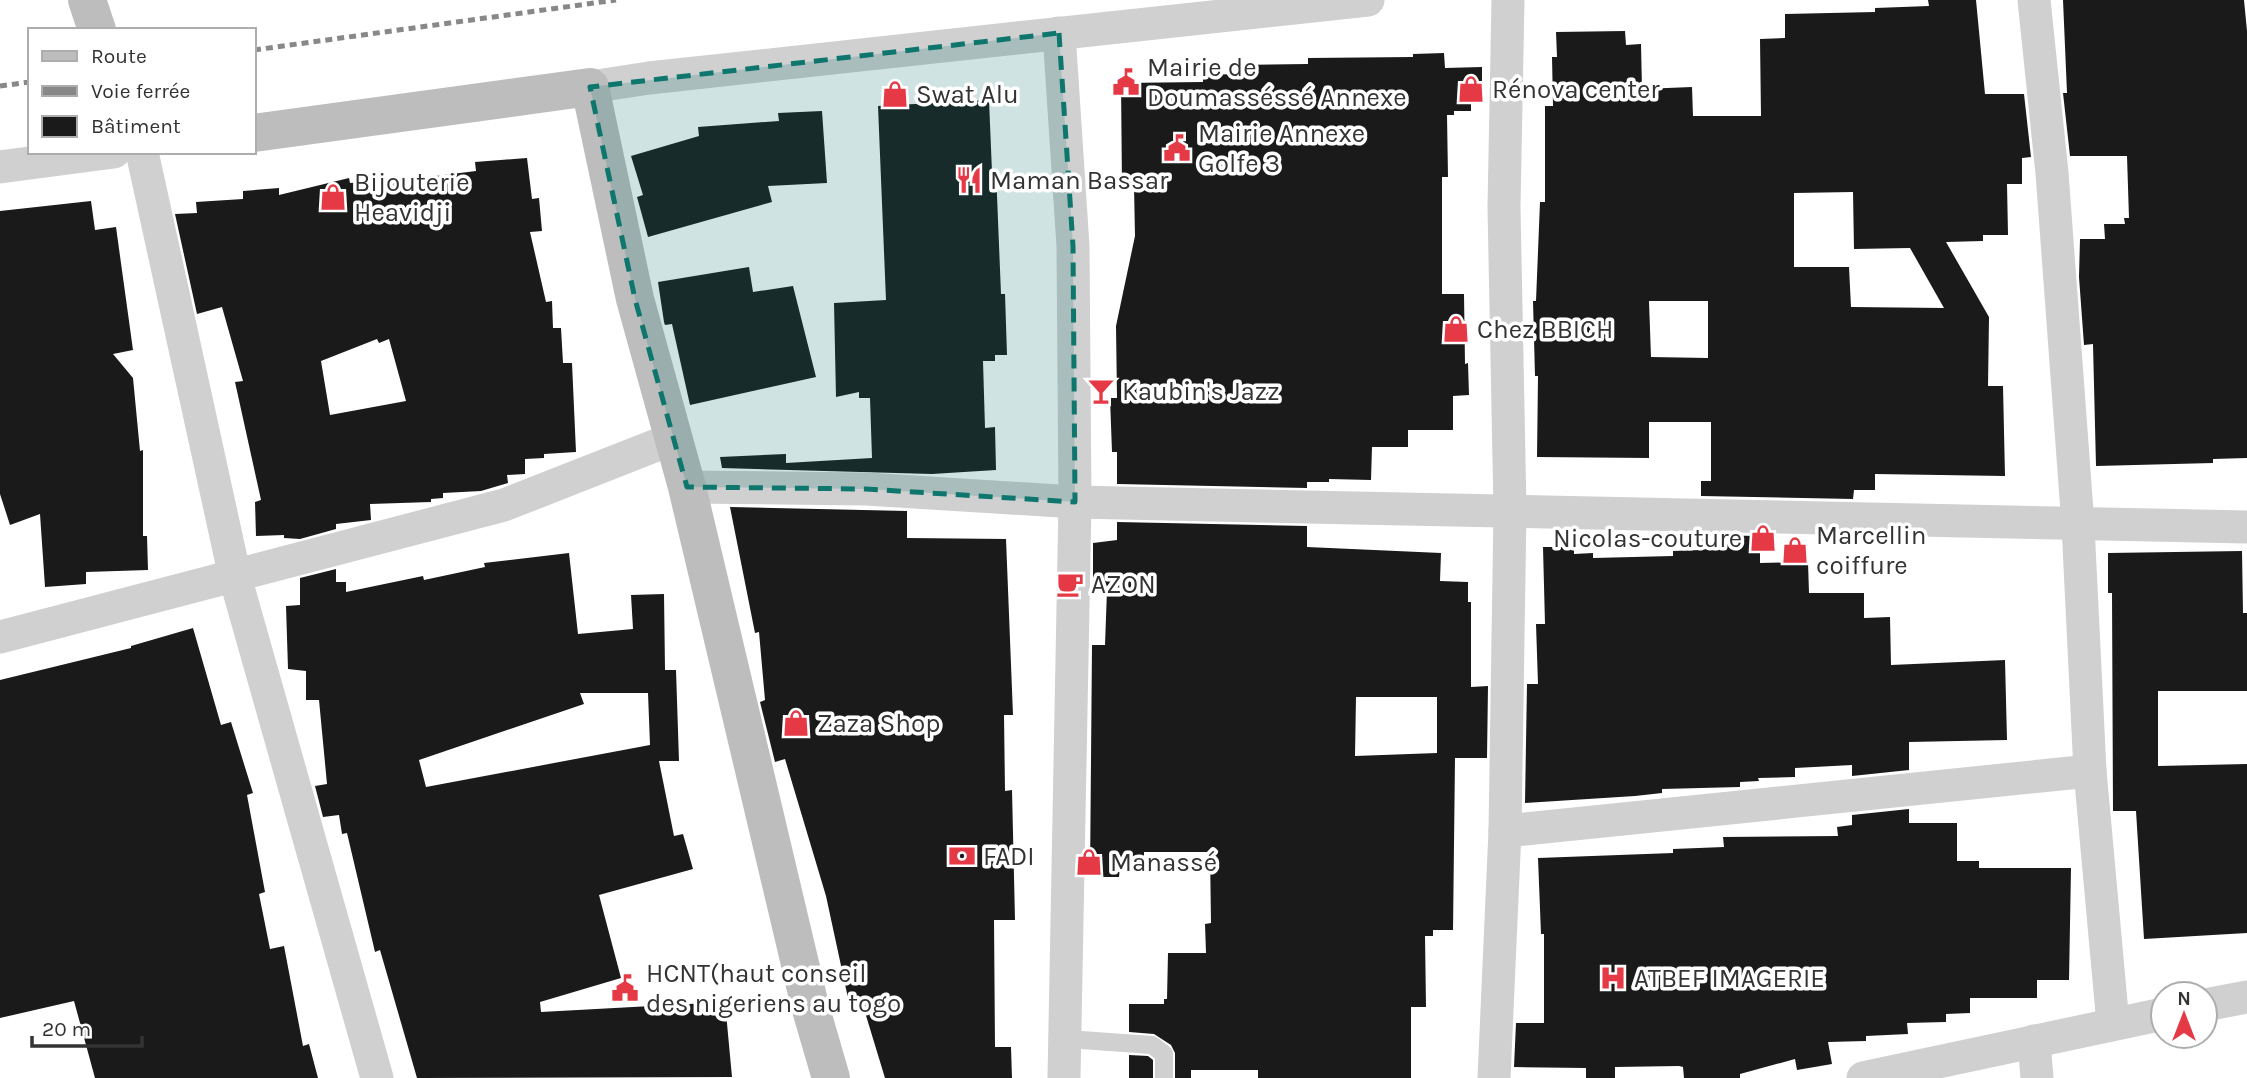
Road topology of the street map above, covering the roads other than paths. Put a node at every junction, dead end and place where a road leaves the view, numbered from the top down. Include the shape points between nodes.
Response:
1 (87, 0) edge
2 (1368, 0) edge
3 (1508, 0) edge
4 (2034, 0) edge
5 (96, 28) edge
6 (1059, 33) junction
7 (590, 88) junction
8 (256, 133) edge
9 (99, 154) edge
10 (142, 154) edge
11 (0, 167) edge
12 (672, 439) junction
13 (687, 487) junction
14 (1075, 502) junction
15 (1510, 510) junction
16 (2078, 525) junction
17 (2247, 527) edge
18 (235, 577) junction
19 (0, 637) edge
20 (2090, 771) junction
21 (1505, 831) junction
22 (2247, 997) edge
23 (2219, 1002) edge
24 (2149, 1017) edge
25 (2113, 1024) junction
26 (1067, 1039) junction
27 (2034, 1041) junction
28 (377, 1078) edge
29 (831, 1078) edge
30 (1064, 1078) edge
31 (1164, 1078) edge
32 (1493, 1078) edge
33 (1863, 1078) edge
34 (2037, 1078) edge

1 - 5 main road
2 - 6 street
3 - 15 street via 1504,207
4 - 16 street
6 - 7 street
6 - 14 street via 1073,246
7 - 8 main road
7 - 12 main road via 635,299
9 - 11 street
10 - 18 street
12 - 13 main road
12 - 18 street via 504,505
13 - 14 street via 866,489
13 - 29 main road
14 - 15 street
14 - 26 street
15 - 16 street
15 - 21 street
16 - 17 street
16 - 20 street
18 - 19 street
18 - 28 street
20 - 21 street
20 - 25 street
21 - 32 street
22 - 23 street
24 - 25 street
25 - 27 street
26 - 30 street
26 - 31 lane via 1152,1045 1164,1054
27 - 33 street
27 - 34 street

